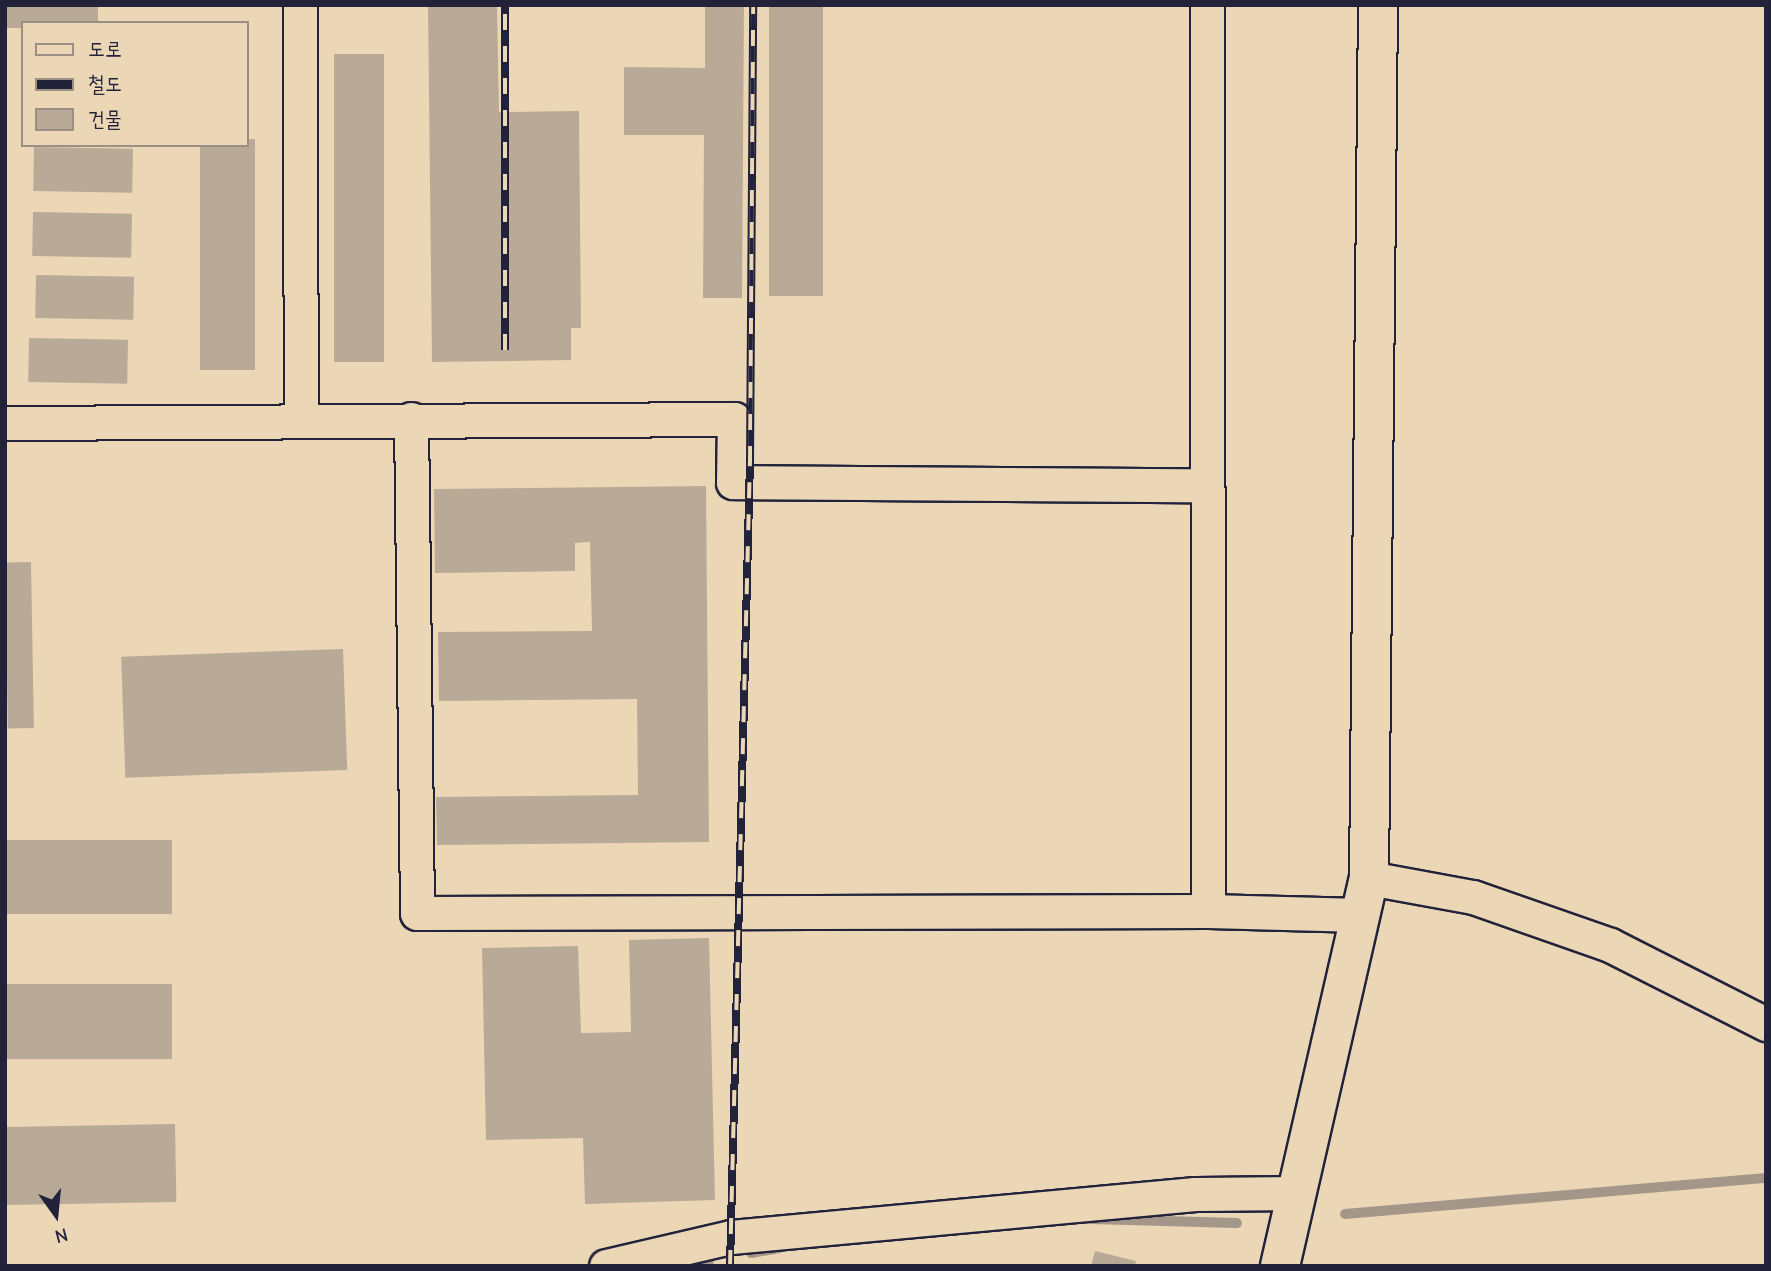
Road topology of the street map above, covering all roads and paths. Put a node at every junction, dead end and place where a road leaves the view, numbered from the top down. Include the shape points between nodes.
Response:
1 (300, 5) edge
2 (1207, 5) edge
3 (1378, 5) edge
4 (301, 419) junction
5 (411, 419) junction
6 (5, 423) edge
7 (1204, 485) junction
8 (1369, 878) junction
9 (1208, 911) junction
10 (1361, 915) junction
11 (1766, 1024) edge
12 (1297, 1193) junction
13 (606, 1266) edge
14 (1280, 1266) edge

1 - 4 street
2 - 7 street
3 - 8 highway
4 - 5 street
4 - 6 street
5 - 7 street via 734,419 733,482
5 - 9 street via 417,913
7 - 9 street
8 - 10 highway
8 - 11 street via 1473,897 1597,940
9 - 10 street
10 - 12 highway
12 - 13 street via 1195,1194 731,1237
12 - 14 highway

